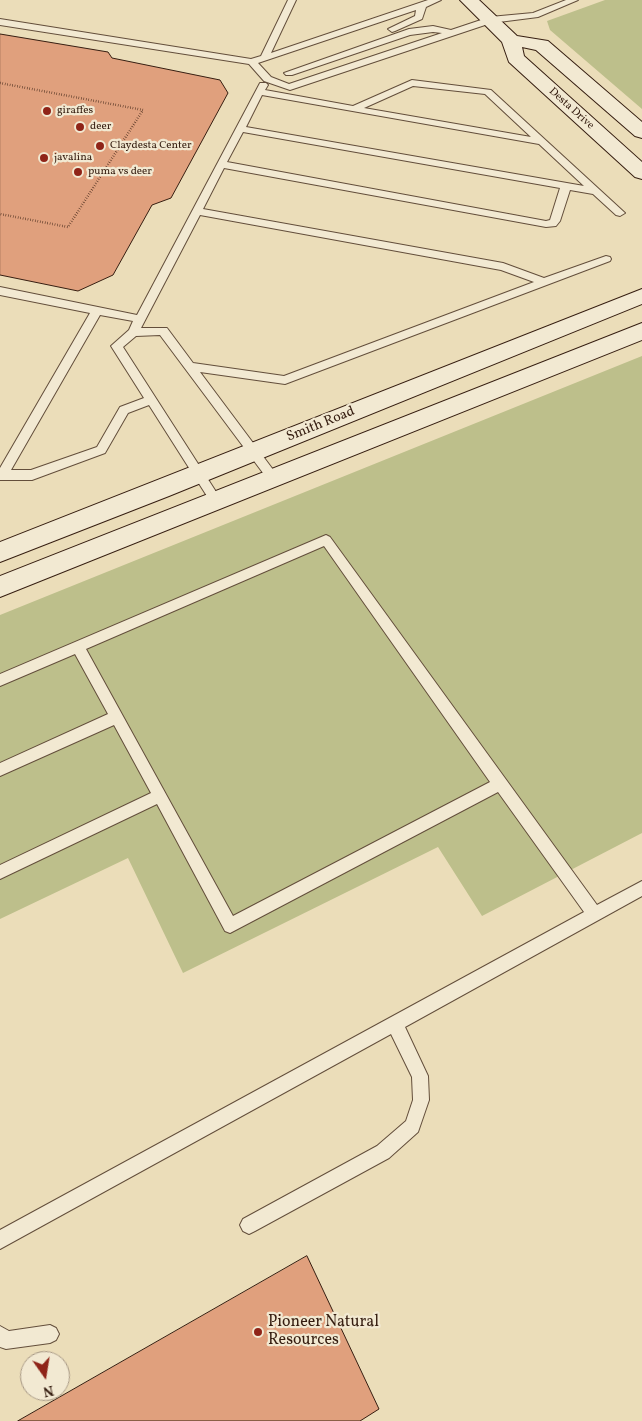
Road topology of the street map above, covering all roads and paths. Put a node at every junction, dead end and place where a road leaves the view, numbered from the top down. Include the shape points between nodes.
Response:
1 (292, 0) edge
2 (437, 0) edge
3 (469, 0) edge
4 (574, 0) edge
5 (422, 5) junction
6 (419, 17) junction
7 (490, 20) junction
8 (0, 22) edge
9 (433, 29) junction
10 (453, 32) junction
11 (511, 40) junction
12 (265, 56) junction
13 (252, 62) junction
14 (266, 80) junction
15 (0, 83) edge
16 (259, 92) junction
17 (356, 108) junction
18 (240, 129) junction
19 (642, 132) edge
20 (543, 142) junction
21 (221, 164) junction
22 (642, 173) edge
23 (566, 186) junction
24 (596, 191) junction
25 (197, 211) junction
26 (620, 213) dead end
27 (0, 214) edge
28 (606, 259) dead end
29 (544, 282) junction
30 (0, 291) edge
31 (642, 296) edge
32 (97, 310) junction
33 (140, 319) junction
34 (133, 332) junction
35 (642, 332) edge
36 (190, 367) junction
37 (152, 399) junction
38 (254, 452) junction
39 (1, 475) edge
40 (199, 475) junction
41 (273, 478) junction
42 (216, 501) junction
43 (0, 552) edge
44 (0, 587) edge
45 (78, 647) junction
46 (0, 680) edge
47 (117, 717) junction
48 (0, 770) edge
49 (500, 784) junction
50 (159, 796) junction
51 (0, 872) edge
52 (642, 888) edge
53 (595, 914) junction
54 (395, 1024) junction
55 (249, 1224) dead end
56 (0, 1240) edge
57 (50, 1334) dead end
58 (0, 1336) edge

1 - 12 lane
2 - 5 lane
3 - 7 street, Desta Drive
4 - 7 lane via 535,15
5 - 6 lane
5 - 12 lane
6 - 9 lane
6 - 9 lane via 286,69 408,32
7 - 10 lane
7 - 11 street, Desta Drive
8 - 13 lane
9 - 10 lane
10 - 14 lane via 290,87
11 - 19 street via 542,45
11 - 22 street, Desta Drive via 515,58
12 - 13 lane
13 - 14 lane
14 - 16 lane
15 - 27 path via 143,110 68,227
16 - 17 lane
16 - 18 lane
17 - 20 lane
17 - 20 lane via 412,83 483,90 494,95
18 - 21 lane
18 - 23 lane
20 - 24 lane
21 - 23 lane via 546,224 556,221
21 - 25 lane
23 - 24 lane
24 - 26 lane
25 - 29 lane via 503,267
25 - 33 lane
28 - 29 lane
29 - 36 lane via 285,380
30 - 32 lane
31 - 38 street, Smith Road
32 - 33 lane
32 - 39 lane
33 - 34 lane
34 - 36 lane via 163,331
34 - 37 lane via 118,346
35 - 41 street
36 - 38 lane
37 - 39 lane via 124,410 101,450 32,475
37 - 40 lane
38 - 40 street, Smith Road
38 - 41 lane
40 - 42 lane
40 - 43 street, Smith Road
41 - 42 street
42 - 44 street
45 - 46 lane
45 - 47 lane
45 - 49 lane via 326,540
47 - 48 lane
47 - 50 lane
49 - 50 lane via 230,926
49 - 53 lane
50 - 51 lane
52 - 53 lane
53 - 54 lane
54 - 55 lane via 420,1076 421,1100 412,1126 383,1152
54 - 56 lane
57 - 58 lane via 6,1340

